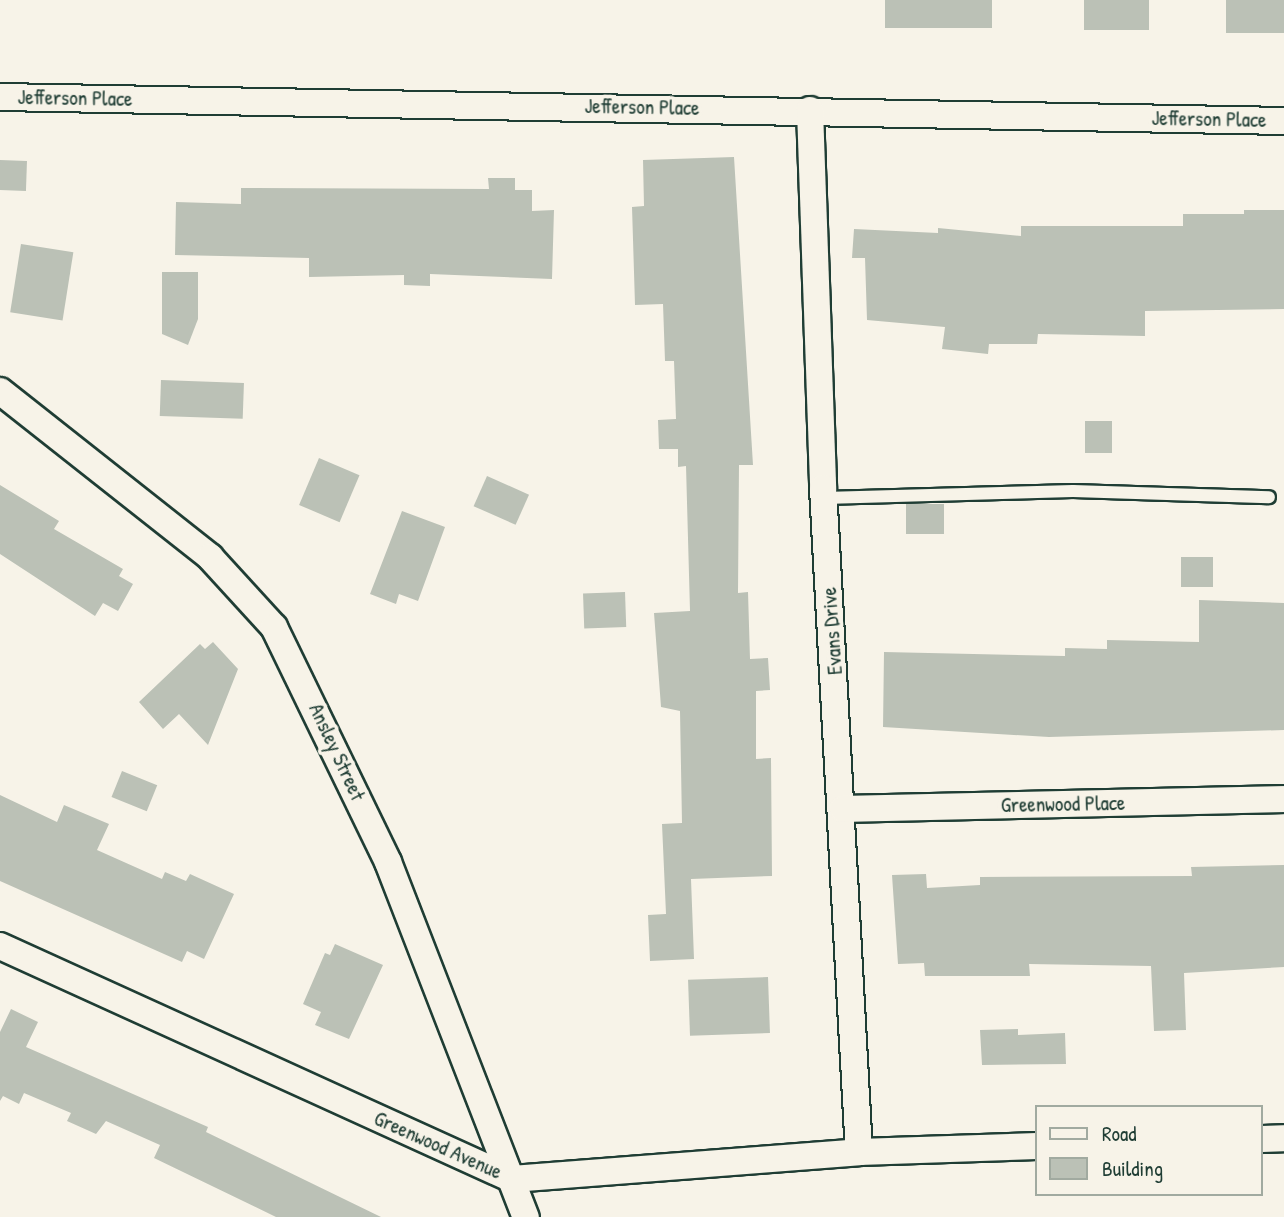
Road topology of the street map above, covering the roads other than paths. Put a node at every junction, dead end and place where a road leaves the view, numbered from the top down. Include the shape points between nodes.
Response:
1 (0, 97) edge
2 (810, 110) junction
3 (1284, 121) edge
4 (0, 391) edge
5 (1269, 497) dead end
6 (824, 498) junction
7 (1284, 799) edge
8 (843, 809) junction
9 (0, 946) edge
10 (1284, 1138) edge
11 (1263, 1139) edge
12 (1036, 1146) edge
13 (859, 1152) junction
14 (512, 1179) junction
15 (526, 1217) edge

1 - 2 street, Jefferson Place
2 - 3 street, Jefferson Place
2 - 6 street, Evans Drive
4 - 14 street, Ansley Street via 210,557 274,627 388,862
5 - 6 lane via 1073,491
6 - 8 street, Evans Drive
7 - 8 street, Greenwood Place
8 - 13 street, Evans Drive
9 - 14 street, Greenwood Avenue
10 - 11 street
12 - 13 street, Greenwood Avenue
13 - 14 street, Greenwood Avenue
14 - 15 street, Ansley Street

